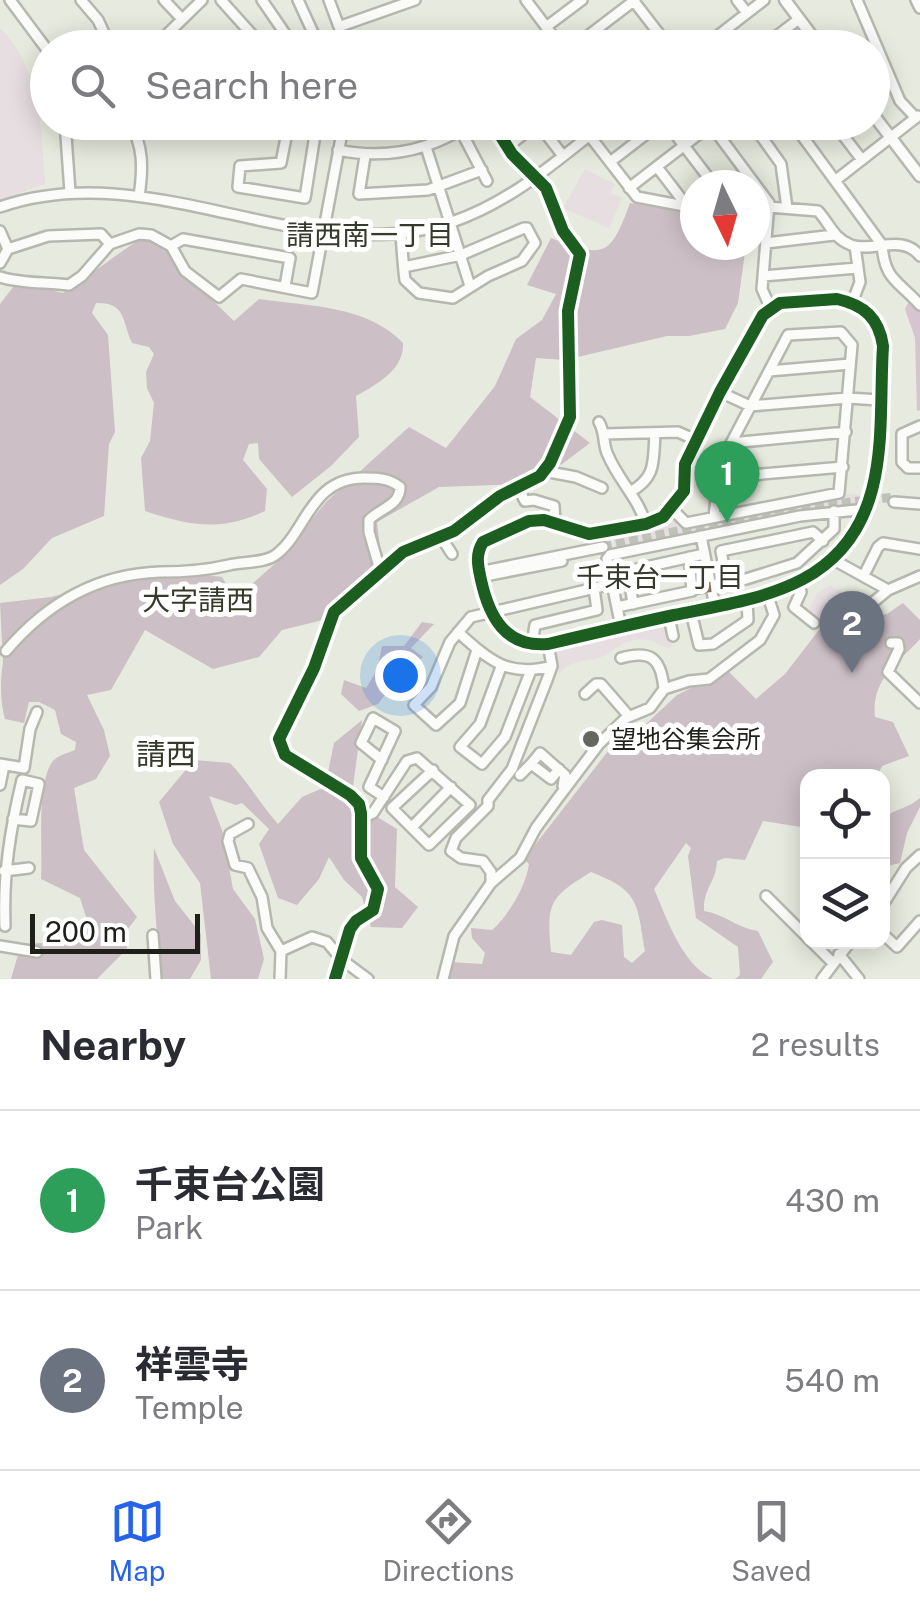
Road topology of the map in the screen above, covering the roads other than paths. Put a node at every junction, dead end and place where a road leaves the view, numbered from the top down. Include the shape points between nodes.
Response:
1 (164, 0) edge
2 (202, 0) edge
3 (220, 0) edge
4 (262, 0) edge
5 (298, 0) edge
6 (330, 0) edge
7 (372, 0) edge
8 (527, 0) edge
9 (582, 0) edge
10 (634, 0) edge
11 (737, 0) edge
12 (764, 0) edge
13 (784, 0) edge
14 (858, 0) edge
15 (916, 0) edge
16 (4, 1) edge
17 (411, 1) edge
18 (88, 2) edge
19 (920, 8) edge
20 (378, 13) junction
21 (747, 13) junction
22 (799, 19) junction
23 (182, 20) junction
24 (342, 26) junction
25 (546, 27) junction
26 (103, 30) edge
27 (171, 30) edge
28 (248, 30) edge
29 (283, 30) edge
30 (313, 30) edge
31 (343, 30) edge
32 (548, 30) edge
33 (595, 30) edge
34 (656, 30) edge
35 (725, 30) edge
36 (786, 30) edge
37 (807, 30) edge
38 (870, 30) edge
39 (30, 31) edge
40 (890, 77) edge
41 (918, 116) edge
42 (891, 137) joint
43 (66, 140) edge
44 (138, 140) edge
45 (286, 140) edge
46 (314, 140) edge
47 (340, 140) edge
48 (442, 140) edge
49 (466, 140) edge
50 (504, 140) edge
51 (516, 140) edge
52 (550, 140) edge
53 (584, 140) edge
54 (592, 140) edge
55 (640, 140) edge
56 (679, 140) edge
57 (692, 140) edge
58 (723, 140) edge
59 (764, 140) edge
60 (806, 140) edge
61 (847, 140) edge
62 (887, 140) edge
63 (684, 146) junction
64 (508, 147) junction
65 (426, 148) junction
66 (338, 150) junction
67 (366, 156) junction
68 (562, 156) junction
69 (862, 160) junction
70 (610, 162) junction
71 (656, 167) junction
72 (482, 170) junction
73 (702, 170) edge
74 (744, 170) edge
75 (920, 176) edge
76 (535, 177) junction
77 (836, 180) junction
78 (487, 181) dead end
79 (439, 188) junction
80 (629, 188) junction
81 (70, 192) junction
82 (680, 194) edge
83 (139, 196) junction
84 (680, 205) edge
85 (770, 207) edge
86 (0, 208) edge
87 (787, 208) junction
88 (450, 223) junction
89 (324, 230) junction
90 (0, 231) edge
91 (400, 234) junction
92 (834, 235) junction
93 (770, 243) edge
94 (110, 244) junction
95 (882, 245) junction
96 (171, 246) junction
97 (855, 246) junction
98 (8, 249) junction
99 (461, 255) junction
100 (920, 256) edge
101 (764, 260) edge
102 (0, 263) edge
103 (404, 267) junction
104 (857, 268) junction
105 (0, 276) edge
106 (763, 276) junction
107 (285, 286) junction
108 (470, 286) junction
109 (852, 303) junction
110 (920, 304) edge
111 (771, 308) junction
112 (850, 364) junction
113 (769, 371) junction
114 (720, 392) junction
115 (848, 398) junction
116 (879, 400) junction
117 (750, 406) junction
118 (599, 422) dead end
119 (920, 426) edge
120 (656, 432) junction
121 (846, 432) junction
122 (604, 434) junction
123 (696, 440) junction
124 (731, 443) junction
125 (843, 466) junction
126 (920, 468) edge
127 (544, 471) junction
128 (717, 478) junction
129 (518, 487) junction
130 (602, 488) dead end
131 (630, 492) junction
132 (894, 500) tunnel mouth
133 (920, 501) edge
134 (672, 509) junction
135 (866, 509) junction
136 (834, 511) junction
137 (714, 517) junction
138 (555, 524) junction
139 (646, 524) junction
140 (701, 536) junction
141 (442, 537) junction
142 (823, 541) junction
143 (604, 549) tunnel mouth
144 (920, 549) edge
145 (452, 554) dead end
146 (704, 554) junction
147 (689, 557) junction
148 (832, 559) junction
149 (380, 570) junction
150 (480, 574) junction
151 (864, 575) junction
152 (920, 576) edge
153 (727, 583) junction
154 (612, 584) junction
155 (798, 584) junction
156 (711, 587) junction
157 (594, 588) junction
158 (694, 589) junction
159 (888, 590) junction
160 (768, 596) junction
161 (747, 600) junction
162 (633, 604) junction
163 (617, 607) junction
164 (715, 607) junction
165 (489, 610) junction
166 (691, 612) junction
167 (870, 613) dead end
168 (669, 616) junction
169 (814, 623) dead end
170 (621, 627) junction
171 (458, 632) junction
172 (673, 636) dead end
173 (891, 642) dead end
174 (532, 644) junction
175 (548, 644) junction
176 (6, 650) dead end
177 (477, 650) junction
178 (621, 658) dead end
179 (552, 666) junction
180 (501, 667) junction
181 (530, 670) junction
182 (664, 689) junction
183 (585, 694) dead end
184 (920, 703) edge
185 (38, 712) dead end
186 (626, 718) junction
187 (382, 760) junction
188 (2, 765) edge
189 (432, 770) junction
190 (520, 775) dead end
191 (0, 784) edge
192 (451, 787) junction
193 (384, 797) junction
194 (558, 798) junction
195 (12, 819) junction
196 (361, 819) junction
197 (248, 824) dead end
198 (412, 828) junction
199 (919, 859) edge
200 (29, 868) dead end
201 (4, 871) junction
202 (491, 883) junction
203 (890, 893) edge
204 (766, 896) dead end
205 (2, 902) edge
206 (920, 922) edge
207 (5, 926) dead end
208 (153, 935) dead end
209 (890, 941) edge
210 (0, 946) edge
211 (843, 949) edge
212 (281, 950) junction
213 (37, 952) dead end
214 (341, 958) junction
215 (835, 958) junction
216 (156, 979) edge
217 (280, 979) edge
218 (335, 979) edge
219 (368, 979) edge
220 (442, 979) edge
221 (822, 979) edge
222 (860, 979) edge

1 - 23 street
2 - 23 street
3 - 28 street
4 - 29 street
5 - 30 street
6 - 24 street
7 - 20 street
8 - 25 street
9 - 25 street
10 - 33 street
10 - 34 street
11 - 21 street
12 - 21 street
13 - 22 main road
14 - 38 street
15 - 19 street
16 - 39 street
17 - 20 street
18 - 26 street
20 - 24 street
21 - 35 street
22 - 36 street
22 - 37 main road
23 - 27 street
24 - 31 street
25 - 32 street
40 - 41 street via 900,101
41 - 42 street
42 - 75 main road
43 - 81 street
44 - 83 street
45 - 46 street via 281,162 240,166 238,187 305,198
47 - 66 street
48 - 65 street
49 - 72 street
50 - 64 street
51 - 64 street
52 - 68 street
53 - 68 street
54 - 70 street
55 - 70 street
56 - 63 street
57 - 63 street
58 - 74 street
59 - 87 street via 781,164
60 - 77 street
61 - 69 street
62 - 69 street
63 - 71 street
63 - 73 street
64 - 76 street
65 - 67 street
65 - 79 street
66 - 67 street
66 - 89 street
67 - 79 street via 359,194
68 - 76 street
69 - 77 street
70 - 80 street
71 - 80 street
71 - 82 street
72 - 78 street
72 - 79 street
76 - 88 street
76 - 127 street via 580,254 568,310 570,417
77 - 95 street
79 - 88 street
80 - 84 street via 641,199
81 - 83 street
81 - 86 street
83 - 89 street
85 - 87 street
87 - 92 street via 818,211
88 - 91 street
88 - 99 street
89 - 91 street
89 - 107 street via 312,293
90 - 98 street
91 - 103 street
92 - 93 street
92 - 97 street
94 - 96 street via 139,234
94 - 98 street via 101,234 66,235
94 - 105 street via 69,286
95 - 97 street
95 - 100 street via 914,248
95 - 110 street via 887,274
96 - 107 street via 185,270 220,297 242,279
96 - 107 street via 182,239 290,258
97 - 104 street
98 - 102 street
99 - 103 street
99 - 108 street
99 - 108 street via 524,228 535,243 522,261
101 - 106 street
103 - 108 street via 405,280 419,293 454,298
104 - 106 street
104 - 109 street
106 - 111 street
109 - 111 street via 792,301
109 - 116 street via 873,317 881,335
111 - 114 street
112 - 113 street
112 - 113 street via 852,344 841,332 788,335
112 - 115 street
113 - 117 street
114 - 117 street
114 - 123 street
115 - 116 street
115 - 117 street
115 - 121 street
116 - 135 street
117 - 124 street
118 - 122 street
119 - 126 street via 902,434 902,462
120 - 122 street
120 - 123 street
120 - 131 street via 652,472
121 - 124 street
121 - 125 street
122 - 131 street
123 - 134 street via 685,464 684,491
124 - 128 street
125 - 128 street
125 - 137 street via 838,493
127 - 129 street
127 - 130 street
128 - 137 street
129 - 138 street via 525,502 554,506
129 - 141 street
131 - 139 street
132 - 133 street
134 - 137 street via 686,523
134 - 139 street
135 - 136 street
135 - 148 street
136 - 140 street
136 - 142 street via 834,529
138 - 139 street via 590,534
138 - 150 street via 523,522 490,537 478,550
140 - 146 street
140 - 154 street via 610,555
141 - 145 street
141 - 149 street via 403,552
142 - 153 street via 797,564
142 - 153 street via 813,532 720,552
143 - 150 street
144 - 151 street via 883,543
146 - 147 street
146 - 156 street
147 - 158 street
147 - 162 street via 628,571
148 - 151 street
148 - 155 street
149 - 176 street via 369,520 394,503 400,487 384,479 349,478 312,506 274,556 201,572 132,576 69,594
149 - 196 street via 330,618 280,739 285,755 350,795
150 - 165 street
151 - 159 street
152 - 159 street
153 - 156 street
154 - 157 street
154 - 163 street
155 - 160 street
155 - 169 street via 794,607
156 - 158 street
156 - 164 street
157 - 165 street
157 - 174 street via 597,610 535,625
158 - 162 street
159 - 167 street
160 - 161 street
160 - 182 street via 774,616 760,640 709,679
161 - 164 street
161 - 166 street via 748,620 714,644 699,645
162 - 163 street
163 - 170 street
164 - 166 street
165 - 171 street
165 - 174 street via 506,633
166 - 168 street
168 - 170 street
168 - 172 street
170 - 175 street
171 - 177 street
171 - 177 street via 431,688 414,705 436,725 460,704
173 - 184 street via 899,649 888,672
174 - 175 street
175 - 179 street
177 - 180 street
178 - 182 street via 649,655
179 - 181 street
179 - 202 street via 512,768 451,850 483,860
180 - 181 street
180 - 181 street via 480,724 460,748 482,764 505,737
182 - 186 street via 650,708
183 - 186 street via 601,684
185 - 188 street via 24,768
186 - 194 street
187 - 187 street via 395,732 373,718 361,743
187 - 193 street via 369,788
188 - 191 street
189 - 192 street
189 - 193 street via 417,758 407,761
189 - 198 street via 392,808
190 - 194 street via 540,753 566,778
192 - 198 street
192 - 198 street via 470,805 429,845
193 - 196 street
194 - 202 street via 520,858
195 - 195 street via 31,821 39,784 22,780
195 - 201 street
196 - 214 street via 361,858 378,900 356,921
197 - 212 street via 228,836 231,854 236,865 248,868
199 - 203 street
200 - 201 street
201 - 205 street
202 - 220 street via 454,936
204 - 215 street
205 - 207 street
206 - 209 street via 896,947
208 - 216 street
210 - 213 street
211 - 215 street
212 - 214 street via 312,937
212 - 217 street
214 - 218 street
214 - 219 street
215 - 221 street
215 - 222 street

